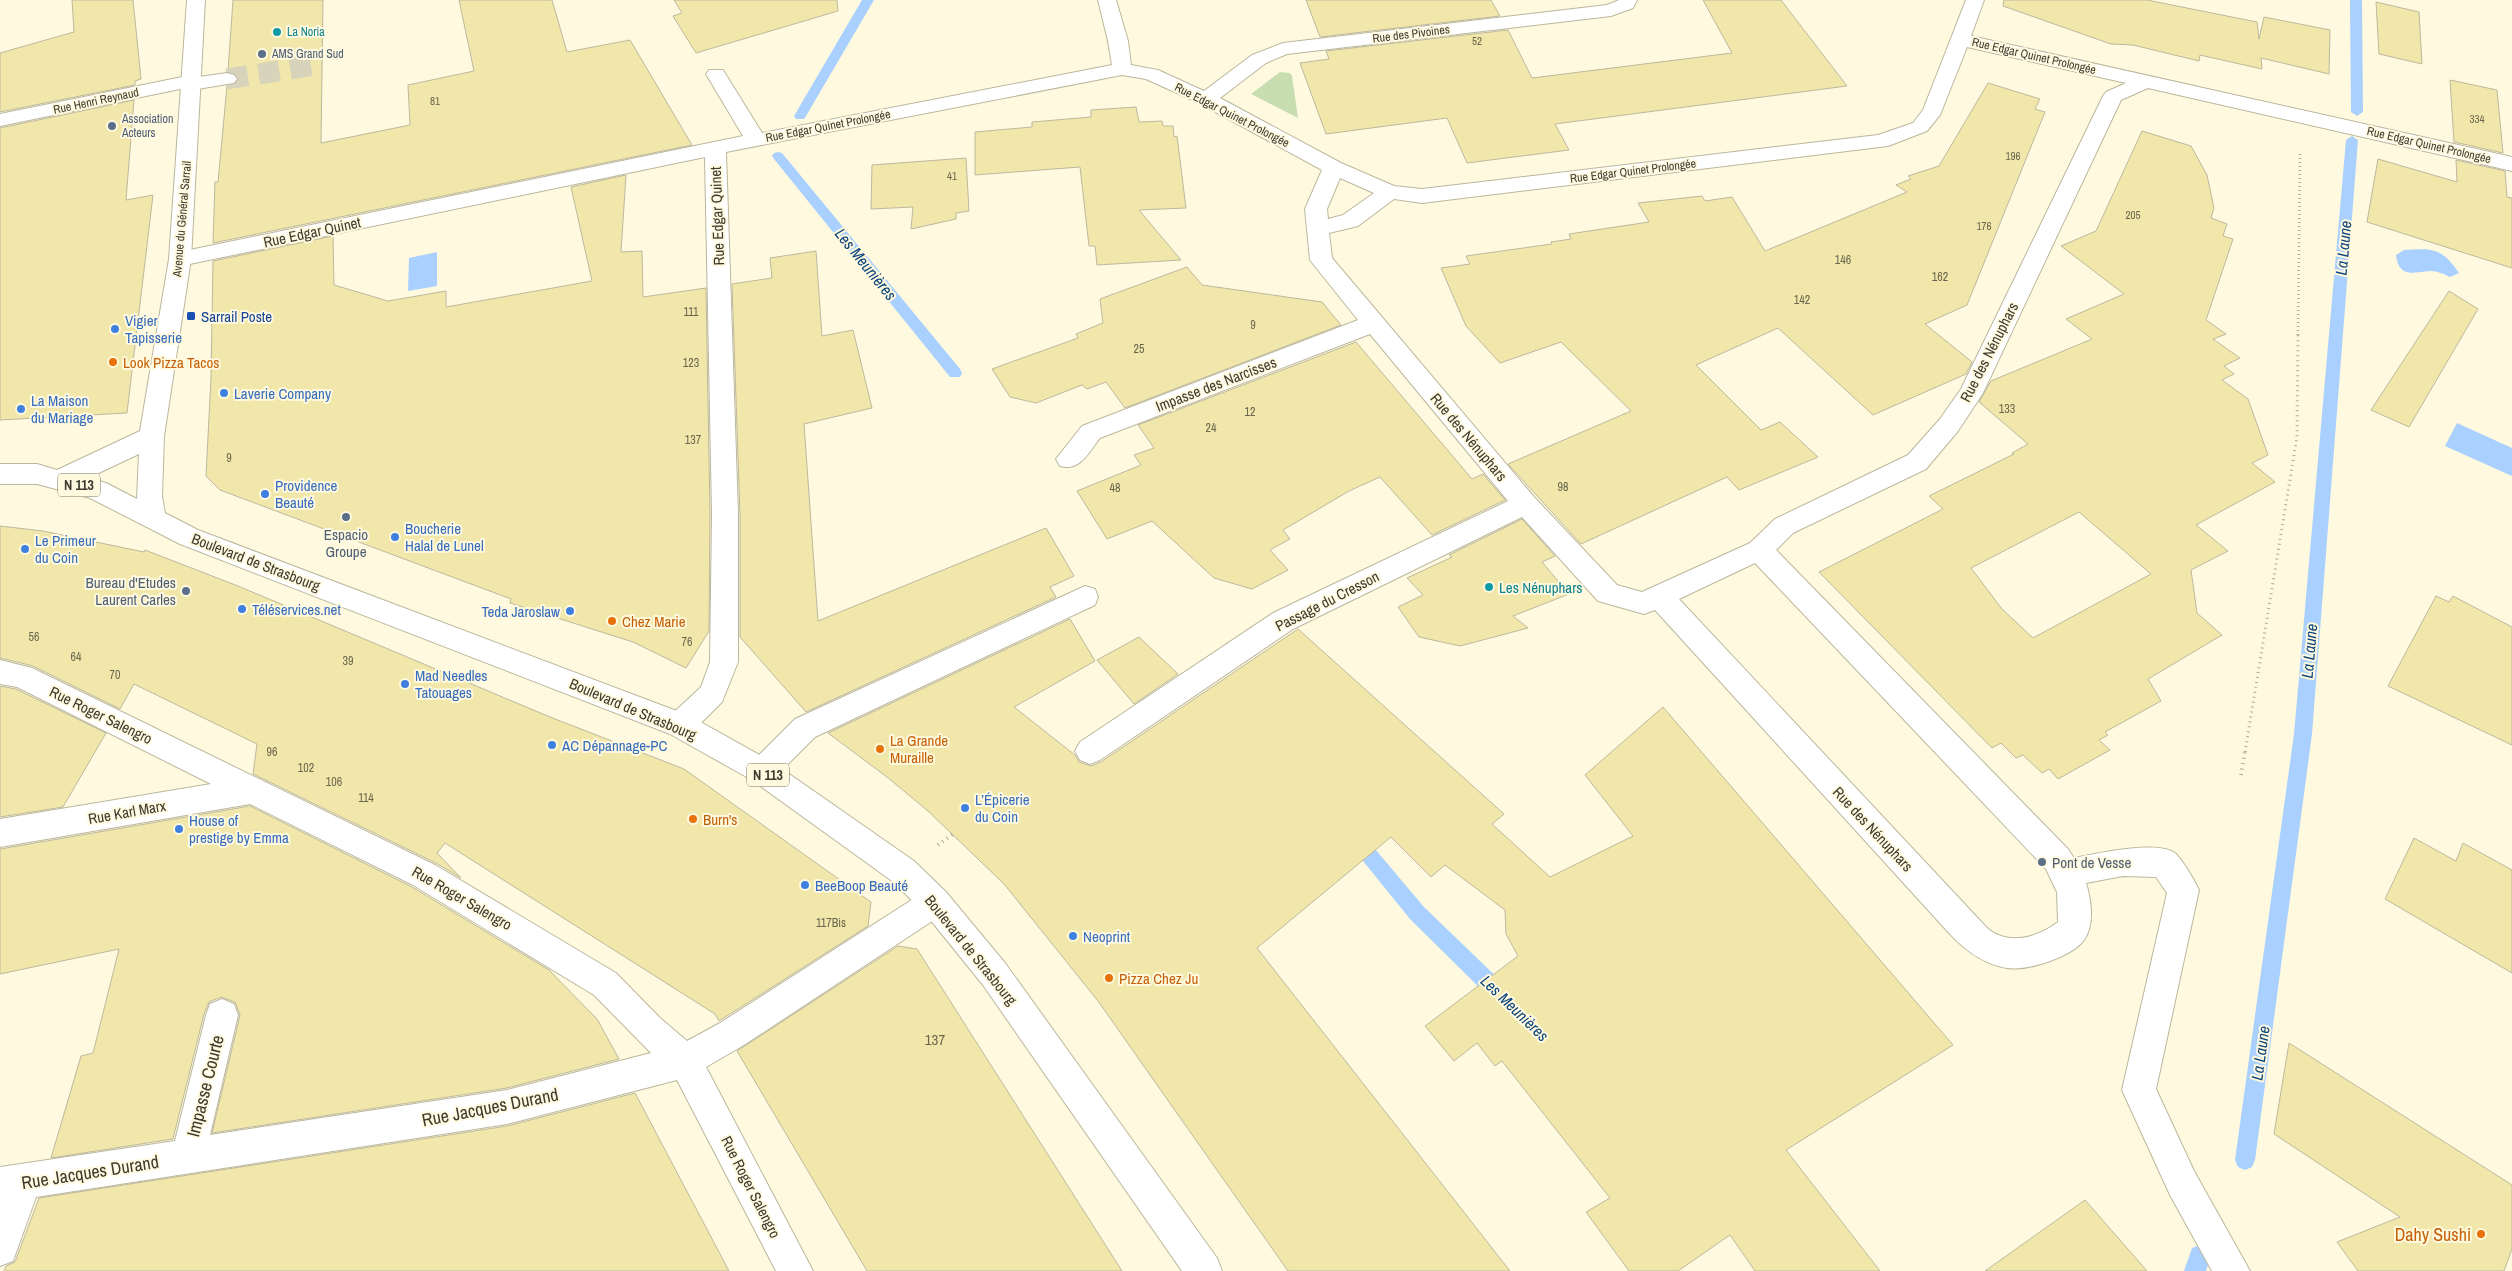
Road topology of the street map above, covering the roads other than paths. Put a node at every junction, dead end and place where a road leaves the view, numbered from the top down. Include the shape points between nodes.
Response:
1 (196, 0) edge
2 (1107, 0) edge
3 (1628, 0) edge
4 (1974, 0) edge
5 (1960, 39) junction
6 (1122, 69) junction
7 (2099, 71) junction
8 (716, 74) dead end
9 (227, 78) tunnel mouth
10 (2146, 81) junction
11 (192, 83) junction
12 (2113, 96) junction
13 (1206, 99) junction
14 (0, 120) edge
15 (756, 140) junction
16 (715, 148) junction
17 (2512, 164) edge
18 (1334, 168) junction
19 (1390, 192) junction
20 (1317, 228) junction
21 (180, 260) junction
22 (1374, 323) junction
23 (152, 436) junction
24 (1069, 458) dead end
25 (0, 474) edge
26 (59, 479) junction
27 (1525, 504) junction
28 (153, 517) junction
29 (1759, 550) junction
30 (1659, 596) junction
31 (1085, 597) dead end
32 (0, 672) edge
33 (680, 725) junction
34 (1090, 751) dead end
35 (762, 770) junction
36 (253, 790) junction
37 (0, 833) edge
38 (2068, 873) junction
39 (935, 902) junction
40 (222, 1015) dead end
41 (686, 1061) junction
42 (188, 1157) junction
43 (12, 1184) edge
44 (0, 1248) edge
45 (794, 1271) edge
46 (1204, 1271) edge
47 (2232, 1271) edge

1 - 11 street, Avenue du Général Sarrail
2 - 6 street
3 - 13 street, Rue des Pivoines via 1611,10 1283,49 1259,59
4 - 5 street
5 - 7 street, Rue Edgar Quinet Prolongée
5 - 19 street, Rue Edgar Quinet Prolongée via 1933,111 1920,128 1881,141 1422,196
6 - 13 street, Rue Edgar Quinet Prolongée via 1151,74
6 - 15 street, Rue Edgar Quinet Prolongée
7 - 10 street, Rue Edgar Quinet Prolongée
7 - 12 street
8 - 15 street
9 - 11 street, Rue Henri Reynaud
10 - 12 street
10 - 17 street, Rue Edgar Quinet Prolongée
11 - 14 street, Rue Henri Reynaud
11 - 21 street, Avenue du Général Sarrail
12 - 29 street, Rue des Nénuphars via 1971,393 1949,425 1918,462 1784,526
13 - 18 street, Rue Edgar Quinet Prolongée
15 - 16 street, Rue Edgar Quinet Prolongée
16 - 21 street, Rue Edgar Quinet
16 - 33 street, Rue Edgar Quinet via 725,514 724,662 712,694
18 - 19 street, Rue Edgar Quinet Prolongée
18 - 20 street, Rue des Nénuphars via 1316,210
19 - 20 street via 1350,221
20 - 22 street, Rue des Nénuphars via 1321,260
21 - 23 street, Avenue du Général Sarrail
22 - 24 street, Impasse des Narcisses via 1090,432
22 - 27 street, Rue des Nénuphars
23 - 26 street
23 - 28 street, Avenue du Général Sarrail via 149,496
25 - 26 street, N 113 via 36,474
26 - 28 street, N 113 via 97,490
27 - 30 street, Rue des Nénuphars via 1608,593 1644,603
27 - 34 street, Passage du Cresson via 1283,621
28 - 33 street, Boulevard de Strasbourg / N 113 via 189,537
29 - 30 street, Rue des Nénuphars
29 - 38 street, Rue des Nénuphars
30 - 38 street, Rue des Nénuphars via 1953,916 1983,944 2010,955 2033,952 2057,944 2074,930 2077,906
31 - 35 street via 805,728
32 - 36 street, Rue Roger Salengro via 22,676
33 - 35 street, Boulevard de Strasbourg / N 113
35 - 39 street, Boulevard de Strasbourg / N 113 via 903,871
36 - 37 street, Rue Karl Marx
36 - 41 street, Rue Roger Salengro via 424,875 605,984 648,1029
38 - 47 street via 2123,862 2164,863 2183,890 2139,1090 2182,1183
39 - 41 street, Rue Jacques Durand
39 - 46 street, Boulevard de Strasbourg / N 113 via 994,974
40 - 42 street, Impasse Courte
41 - 42 street, Rue Jacques Durand via 507,1107
41 - 45 street, Rue Roger Salengro
42 - 43 street, Rue Jacques Durand
43 - 44 street

